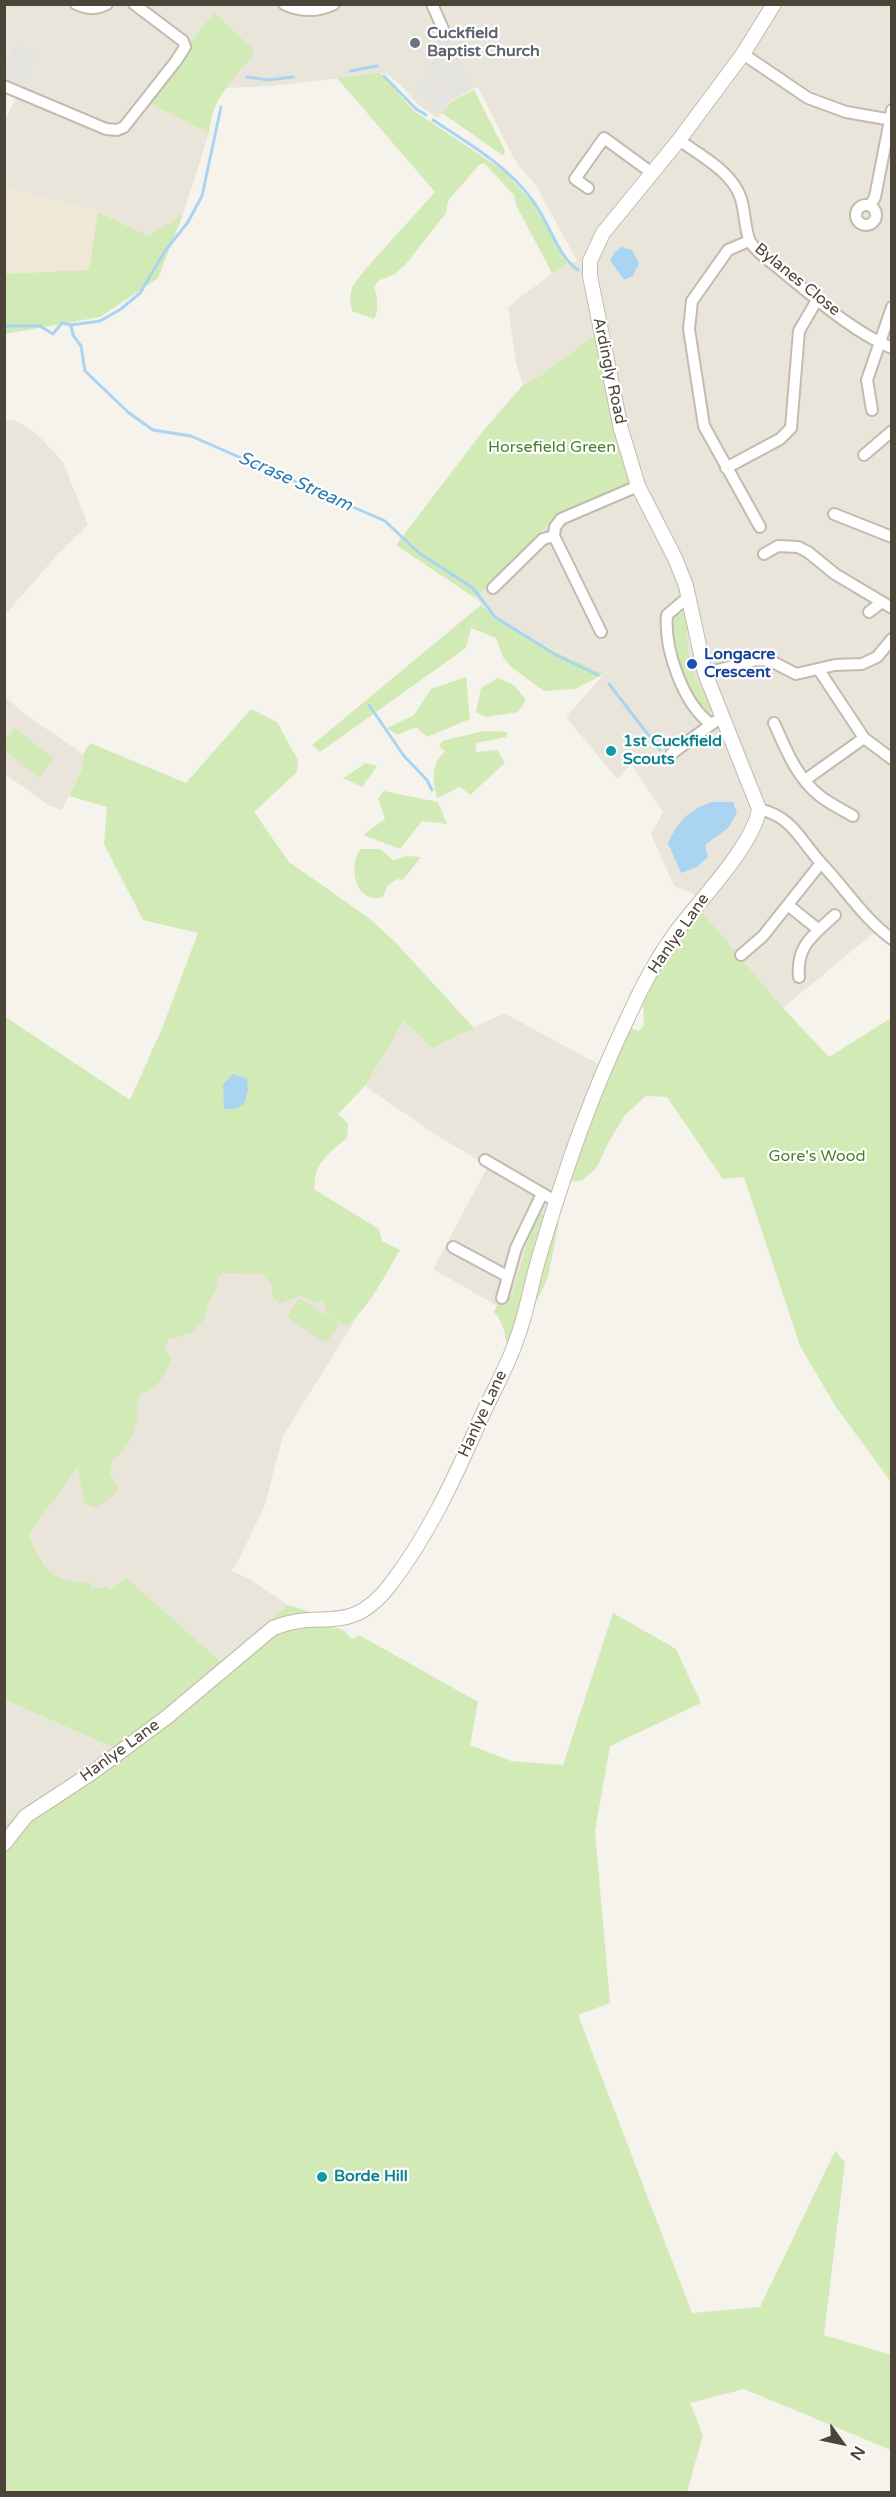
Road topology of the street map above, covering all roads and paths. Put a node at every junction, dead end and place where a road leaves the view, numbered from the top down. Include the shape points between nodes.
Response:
1 (76, 4) edge
2 (106, 4) edge
3 (134, 4) edge
4 (284, 4) edge
5 (334, 4) edge
6 (432, 4) edge
7 (774, 4) edge
8 (306, 7) edge
9 (443, 29) dead end
10 (743, 54) junction
11 (4, 86) edge
12 (891, 117) edge
13 (679, 140) junction
14 (652, 173) junction
15 (588, 188) dead end
16 (870, 206) dead end
17 (749, 241) junction
18 (817, 300) junction
19 (891, 307) edge
20 (880, 343) junction
21 (891, 348) edge
22 (872, 410) dead end
23 (889, 437) edge
24 (864, 455) dead end
25 (726, 468) junction
26 (638, 486) junction
27 (834, 514) dead end
28 (760, 527) dead end
29 (554, 536) junction
30 (891, 537) edge
31 (764, 554) dead end
32 (493, 588) dead end
33 (688, 597) junction
34 (887, 605) edge
35 (869, 612) dead end
36 (601, 632) dead end
37 (891, 639) edge
38 (819, 670) junction
39 (705, 673) junction
40 (717, 721) junction
41 (774, 723) dead end
42 (864, 738) junction
43 (671, 754) dead end
44 (890, 756) edge
45 (805, 780) junction
46 (759, 809) junction
47 (854, 816) dead end
48 (821, 863) junction
49 (789, 906) junction
50 (835, 915) dead end
51 (819, 930) junction
52 (891, 939) edge
53 (741, 956) dead end
54 (799, 977) dead end
55 (485, 1160) dead end
56 (542, 1194) junction
57 (557, 1202) junction
58 (453, 1247) dead end
59 (507, 1276) junction
60 (502, 1298) dead end
61 (4, 1844) edge

1 - 2 street via 86,9
3 - 11 street via 183,41 184,47 124,127 106,129
4 - 8 street
5 - 8 street via 321,9
6 - 9 street
7 - 10 street, Ardingly Road
10 - 12 street via 808,98 846,112
10 - 13 street, Ardingly Road
12 - 16 street
13 - 14 street, Ardingly Road
13 - 17 street, Bylanes Close via 737,187
14 - 15 street via 604,138 575,179
14 - 26 street, Ardingly Road via 603,233 590,261 621,429
17 - 18 street, Bylanes Close
17 - 25 street via 728,250 692,301 690,312 689,329 704,426
18 - 20 street, Bylanes Close
18 - 25 street via 800,331 791,428 780,439
19 - 20 street
20 - 21 street, Bylanes Close
20 - 22 street via 867,380
23 - 24 street
25 - 28 street
26 - 29 street via 561,519
26 - 33 street, Ardingly Road via 675,558
27 - 30 street
29 - 32 street via 543,539
29 - 36 street
31 - 34 street via 778,546 798,547
33 - 39 street, Ardingly Road
33 - 40 street via 668,615 668,635 684,689 700,716
34 - 35 street
37 - 38 street via 869,661
38 - 39 street via 796,674 771,661 757,660
38 - 42 street
39 - 40 street, Ardingly Road
40 - 43 street
40 - 46 street, Ardingly Road
41 - 45 street
42 - 44 street
42 - 45 street
45 - 47 street via 821,798
46 - 48 street via 773,812 791,825
46 - 57 street, Hanlye Lane via 748,837 676,932 641,989 599,1077
48 - 49 street
48 - 52 street
49 - 51 street
49 - 53 street
50 - 51 street
51 - 54 street via 801,950 797,961
55 - 56 street
56 - 57 street
56 - 59 street
57 - 61 street, Hanlye Lane via 515,1344 439,1508 388,1587 374,1603 352,1616 273,1628 167,1717 26,1816
58 - 59 street
59 - 60 street

